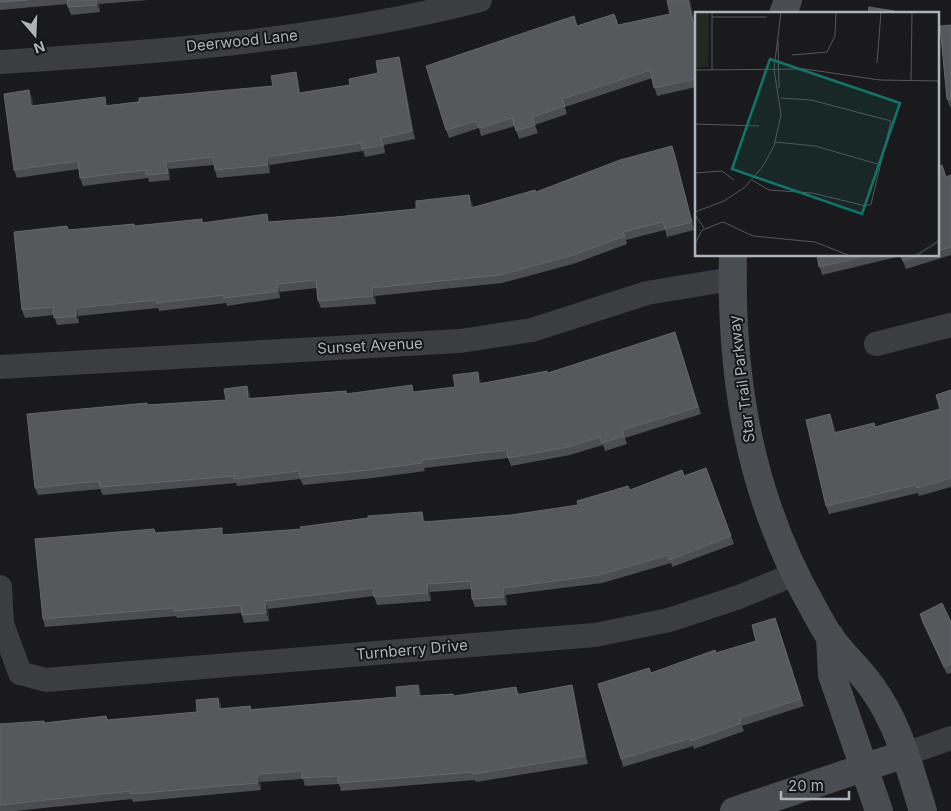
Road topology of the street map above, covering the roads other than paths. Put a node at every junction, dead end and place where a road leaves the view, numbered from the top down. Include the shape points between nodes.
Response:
1 (480, 0) edge
2 (788, 0) edge
3 (784, 12) edge
4 (0, 62) edge
5 (732, 267) edge
6 (951, 325) edge
7 (876, 344) dead end
8 (0, 367) edge
9 (795, 574) junction
10 (0, 587) edge
11 (830, 636) junction
12 (951, 738) edge
13 (905, 754) junction
14 (864, 767) junction
15 (734, 811) edge
16 (879, 811) edge
17 (923, 811) edge

1 - 4 street, Deerwood Lane via 374,23 262,41
2 - 3 street
5 - 8 street, Sunset Avenue via 532,330 460,341
5 - 9 street, Star Trail Parkway via 742,406 755,470 776,532
6 - 7 street
9 - 10 street, Turnberry Drive via 740,597 669,620 595,635 46,680 20,673 2,624
9 - 11 street, Star Trail Parkway
11 - 13 street, Star Trail Parkway via 872,686
11 - 14 street, Star Trail Parkway via 832,676
12 - 13 street
13 - 14 street
13 - 17 street, Star Trail Parkway
14 - 15 street
14 - 16 street, Star Trail Parkway

